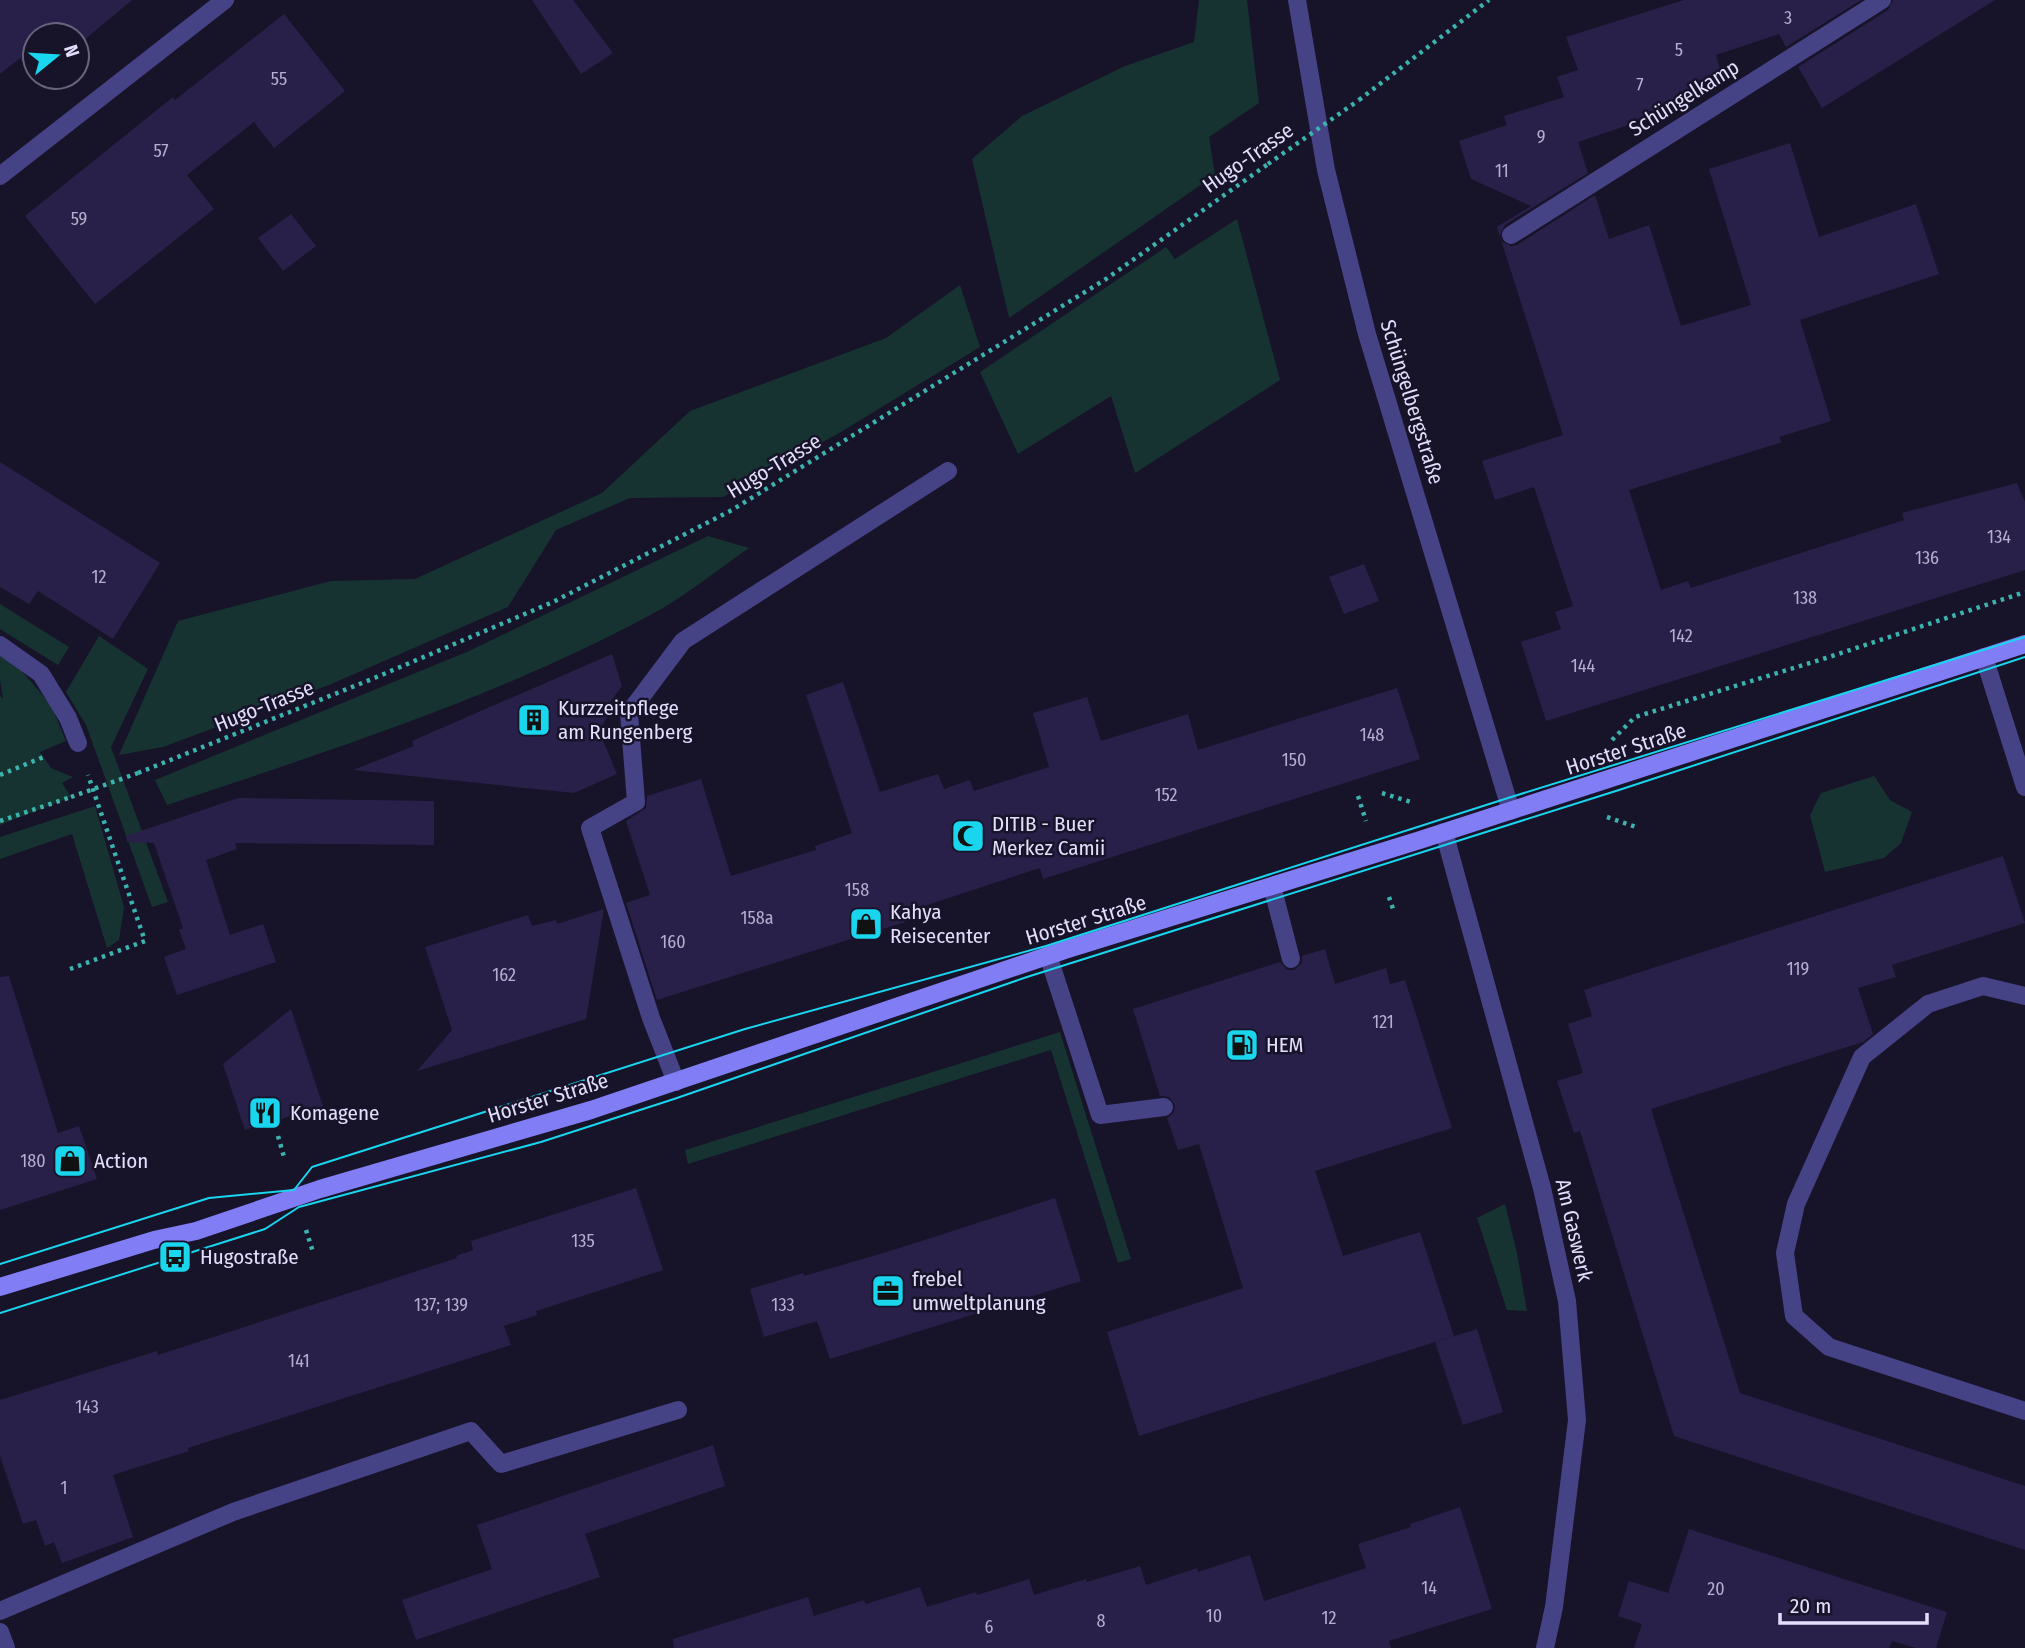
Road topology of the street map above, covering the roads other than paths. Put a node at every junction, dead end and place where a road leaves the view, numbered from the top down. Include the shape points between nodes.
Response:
1 (225, 0) edge
2 (1297, 0) edge
3 (1882, 0) edge
4 (0, 176) edge
5 (1511, 235) dead end
6 (948, 471) dead end
7 (2025, 644) edge
8 (0, 645) edge
9 (1984, 657) junction
10 (78, 743) road end
11 (2025, 787) edge
12 (1511, 811) junction
13 (1444, 832) junction
14 (1272, 886) junction
15 (1048, 955) junction
16 (1291, 959) dead end
17 (2025, 996) edge
18 (676, 1082) junction
19 (1164, 1107) dead end
20 (0, 1287) edge
21 (678, 1410) dead end
22 (2025, 1411) edge
23 (0, 1611) edge
24 (0, 1632) edge
25 (6, 1648) edge
26 (1545, 1648) edge

1 - 4 street
2 - 12 street, Schüngelbergstraße via 1326,170 1367,334
3 - 5 street, Schüngelkamp
6 - 18 street via 683,641 629,713 636,802 590,828
7 - 9 main road, Horster Straße
8 - 10 street via 41,674
9 - 11 street
9 - 12 main road, Horster Straße
12 - 13 main road, Horster Straße
13 - 14 main road, Horster Straße
13 - 26 street, Am Gaswerk via 1542,1188 1567,1301 1577,1420
14 - 15 main road, Horster Straße
14 - 16 street
15 - 18 main road, Horster Straße
15 - 19 street via 1100,1115
17 - 22 street via 1983,986 1928,1004 1862,1057 1796,1204 1785,1253 1794,1317 1829,1347
18 - 20 main road, Horster Straße
21 - 23 street via 501,1464 471,1431 233,1512
24 - 25 street

